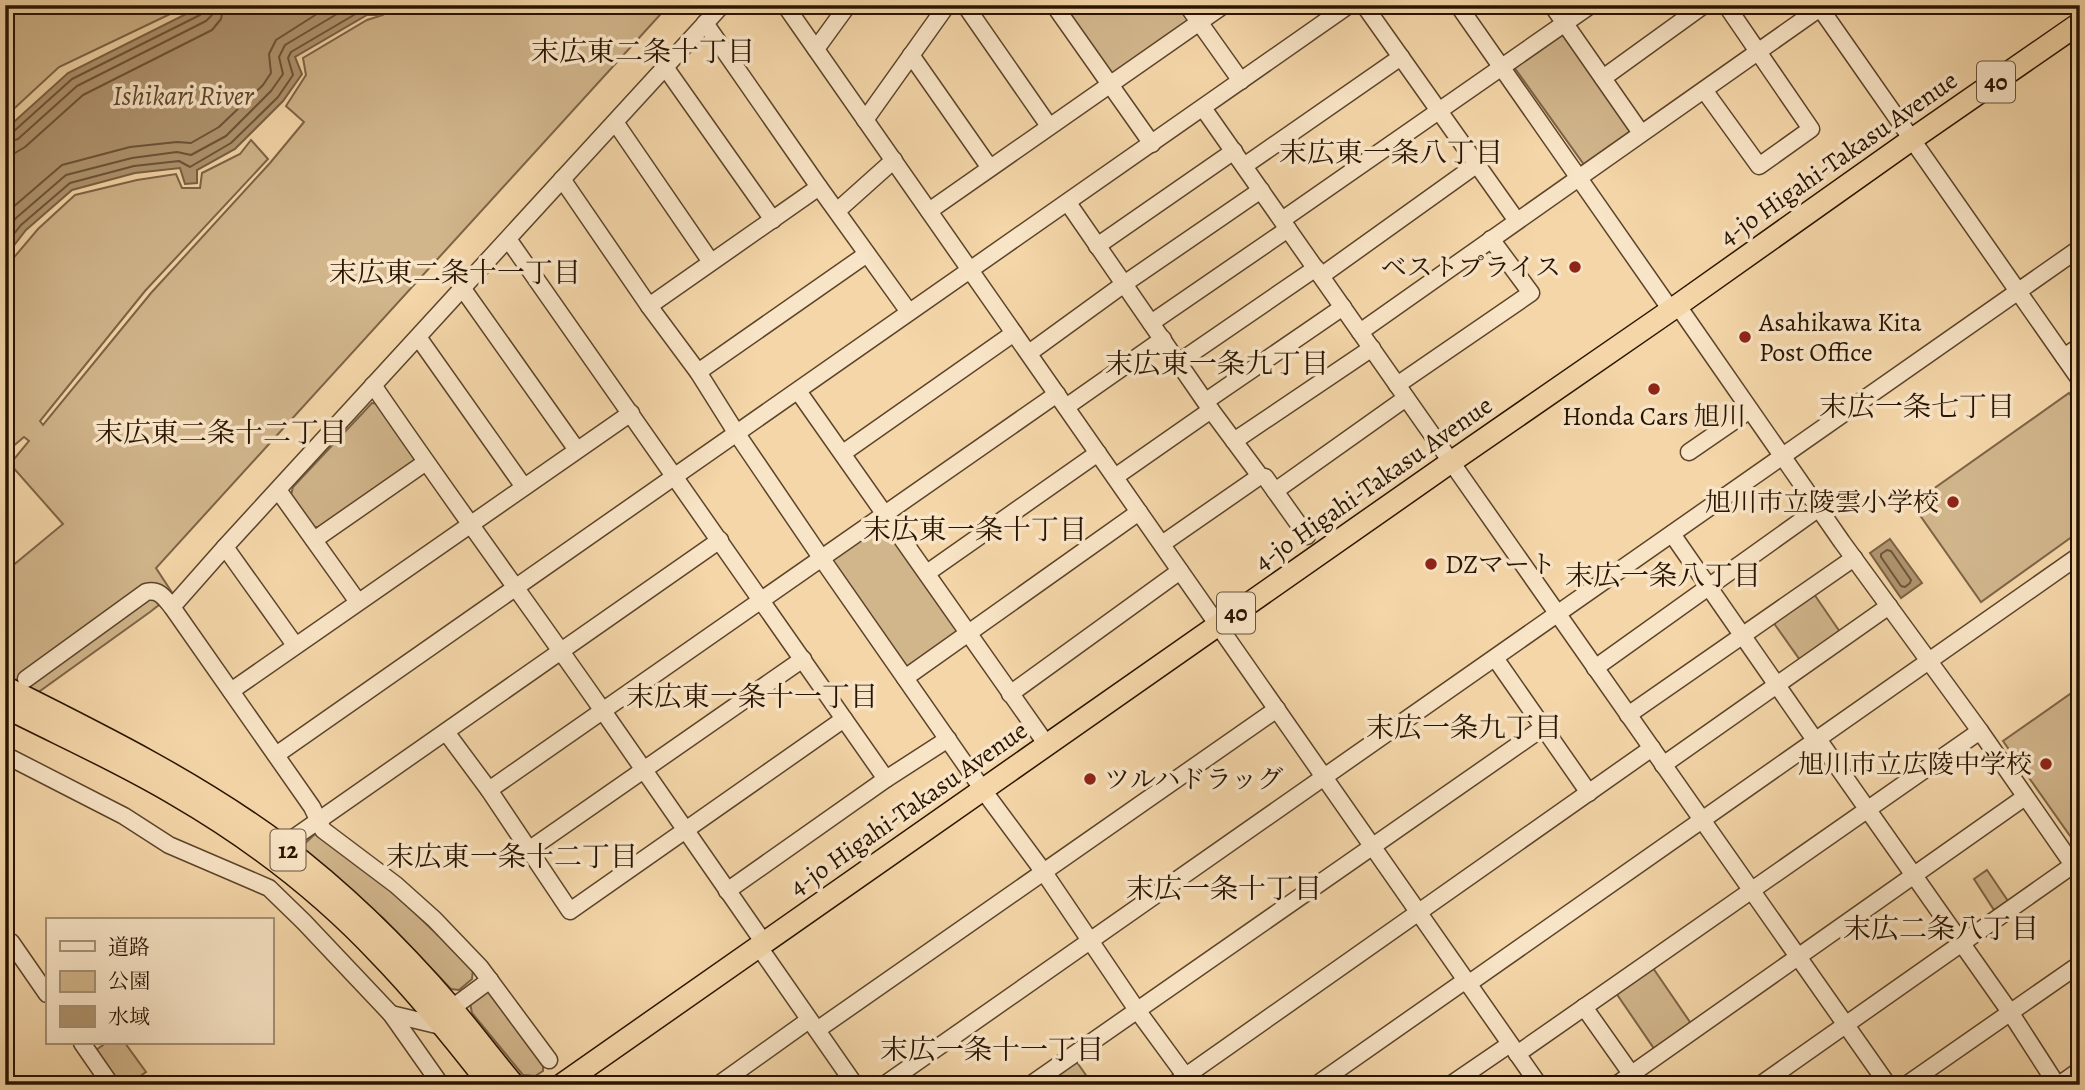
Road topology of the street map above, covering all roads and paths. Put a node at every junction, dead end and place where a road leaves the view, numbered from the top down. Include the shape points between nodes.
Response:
1 (722, 5) edge
2 (785, 5) edge
3 (848, 5) edge
4 (947, 5) edge
5 (965, 5) edge
6 (1187, 5) edge
7 (1224, 5) edge
8 (1349, 5) edge
9 (1364, 5) edge
10 (1458, 5) edge
11 (1552, 5) edge
12 (1591, 5) edge
13 (1704, 5) edge
14 (1726, 5) edge
15 (1058, 7) edge
16 (1819, 7) edge
17 (705, 23) junction
18 (1199, 23) junction
19 (1565, 23) junction
20 (2080, 23) edge
21 (816, 49) junction
22 (1758, 51) junction
23 (911, 55) junction
24 (1401, 57) junction
25 (665, 67) junction
26 (1502, 67) junction
27 (1603, 78) junction
28 (1241, 81) junction
29 (1109, 84) junction
30 (1704, 90) junction
31 (1203, 107) junction
32 (1440, 111) junction
33 (865, 120) junction
34 (615, 122) junction
35 (1049, 126) junction
36 (1641, 133) junction
37 (1911, 140) junction
38 (1152, 144) junction
39 (1234, 151) junction
40 (894, 160) junction
41 (1476, 164) junction
42 (1244, 166) junction
43 (990, 168) junction
44 (1578, 177) junction
45 (562, 179) junction
46 (820, 187) junction
47 (1261, 190) junction
48 (1068, 203) junction
49 (837, 211) junction
50 (929, 211) junction
51 (773, 220) junction
52 (1517, 221) junction
53 (1285, 224) junction
54 (508, 239) junction
55 (1491, 239) junction
56 (1097, 246) junction
57 (2080, 248) edge
58 (867, 254) junction
59 (711, 262) junction
60 (971, 270) junction
61 (1318, 272) junction
62 (1124, 284) junction
63 (463, 289) junction
64 (2017, 292) junction
65 (649, 306) junction
66 (1343, 307) junction
67 (1674, 308) junction
68 (909, 312) junction
69 (1151, 323) junction
70 (1360, 331) junction
71 (1014, 333) junction
72 (418, 337) junction
73 (1163, 339) junction
74 (2080, 346) edge
75 (1371, 348) junction
76 (1029, 354) junction
77 (2064, 358) junction
78 (1179, 362) junction
79 (698, 372) junction
80 (2080, 380) edge
81 (373, 385) junction
82 (798, 391) junction
83 (1402, 392) junction
84 (1062, 400) junction
85 (1208, 405) junction
86 (1750, 410) junction
87 (631, 413) junction
88 (737, 434) junction
89 (1234, 441) junction
90 (577, 450) junction
91 (1689, 452) dead end
92 (843, 453) junction
93 (1098, 453) junction
94 (1783, 457) junction
95 (1451, 462) junction
96 (426, 463) junction
97 (675, 476) junction
98 (1260, 476) junction
99 (1115, 477) junction
100 (524, 487) junction
101 (278, 490) junction
102 (1275, 491) junction
103 (1819, 508) junction
104 (1139, 512) junction
105 (885, 513) junction
106 (471, 523) junction
107 (1672, 534) junction
108 (1307, 536) dead end
109 (314, 540) junction
110 (720, 540) junction
111 (1162, 544) junction
112 (225, 547) junction
113 (2080, 555) edge
114 (1854, 558) junction
115 (822, 559) junction
116 (1180, 571) junction
117 (927, 573) junction
118 (515, 587) junction
119 (1708, 587) junction
120 (761, 599) junction
121 (358, 602) junction
122 (1889, 606) junction
123 (172, 607) junction
124 (1557, 614) junction
125 (1218, 625) junction
126 (968, 633) junction
127 (1743, 636) junction
128 (295, 645) junction
129 (560, 651) junction
130 (1495, 658) junction
131 (803, 659) junction
132 (1930, 661) junction
133 (1595, 668) junction
134 (905, 678) junction
135 (26, 679) dead end
136 (1777, 685) junction
137 (5, 687) edge
138 (231, 691) junction
139 (1010, 694) junction
140 (5, 708) edge
141 (1277, 709) junction
142 (603, 710) junction
143 (1628, 715) junction
144 (844, 719) junction
145 (1544, 727) junction
146 (1980, 731) junction
147 (446, 732) junction
148 (948, 739) junction
149 (1817, 739) junction
150 (1047, 745) junction
151 (1651, 748) junction
152 (5, 755) edge
153 (276, 755) junction
154 (1664, 765) junction
155 (644, 771) junction
156 (1324, 777) junction
157 (886, 779) junction
158 (489, 790) junction
159 (983, 790) junction
160 (1589, 793) junction
161 (2025, 797) junction
162 (1867, 810) junction
163 (1702, 819) junction
164 (318, 820) junction
165 (686, 830) junction
166 (1372, 846) junction
167 (530, 849) junction
168 (276, 852) junction
169 (2076, 870) edge
170 (1044, 871) junction
171 (1914, 875) junction
172 (255, 882) junction
173 (1752, 890) junction
174 (727, 891) junction
175 (1418, 912) junction
176 (1091, 940) junction
177 (11, 942) dead end
178 (1962, 943) junction
179 (761, 945) junction
180 (1798, 956) junction
181 (2080, 964) edge
182 (490, 980) junction
183 (1467, 982) junction
184 (46, 993) edge
185 (1584, 1007) junction
186 (1137, 1010) junction
187 (2010, 1012) junction
188 (391, 1014) junction
189 (449, 1017) junction
190 (1846, 1024) junction
191 (813, 1025) junction
192 (83, 1044) edge
193 (1514, 1049) junction
194 (549, 1060) dead end
195 (2080, 1070) edge
196 (1635, 1079) edge
197 (1184, 1082) edge
198 (111, 1085) edge
199 (441, 1085) edge
200 (490, 1085) edge
201 (514, 1085) edge
202 (561, 1085) edge
203 (718, 1085) edge
204 (855, 1085) edge
205 (884, 1085) edge
206 (1030, 1085) edge
207 (1317, 1085) edge
208 (1450, 1085) edge
209 (1539, 1085) edge
210 (1616, 1085) edge
211 (1760, 1085) edge
212 (1888, 1085) edge
213 (1906, 1085) edge
214 (2058, 1085) edge

1 - 17 street
2 - 21 street
3 - 21 street
4 - 23 street
5 - 35 street
6 - 18 street
7 - 18 street
8 - 28 street
9 - 24 street
10 - 26 street
11 - 19 street
12 - 19 street
13 - 27 street
14 - 22 street
15 - 29 street
16 - 22 street
16 - 37 street
17 - 25 street
17 - 46 street
18 - 28 street
18 - 29 street
19 - 26 street
19 - 27 street
20 - 37 highway, 4-jo Higahi-Takasu Avenue / 40
21 - 33 street
22 - 30 street
22 - 30 street via 1811,129 1759,166
23 - 33 street
23 - 43 street
24 - 32 street
24 - 42 street
25 - 34 street
25 - 51 street
26 - 32 street
26 - 44 street
27 - 36 street
28 - 31 street
29 - 35 street
29 - 38 street
30 - 36 street
31 - 38 street
31 - 39 street
32 - 41 street
32 - 53 street
33 - 40 street
34 - 45 street
34 - 59 street
35 - 43 street
36 - 44 street
37 - 64 street
37 - 67 highway, 4-jo Higahi-Takasu Avenue / 40
38 - 48 street
39 - 42 street
39 - 56 street
40 - 49 street
40 - 50 street
41 - 52 street
41 - 61 street
42 - 47 street
43 - 50 street
44 - 52 street
44 - 67 street
45 - 54 street
45 - 65 street
46 - 49 street
46 - 51 street
47 - 53 street
47 - 62 street
48 - 56 street
48 - 60 street
49 - 58 street
50 - 60 street
51 - 59 street
52 - 55 street
53 - 61 street
53 - 69 street
54 - 63 street
54 - 87 street
55 - 70 street
55 - 83 street via 1531,293
56 - 62 street
57 - 64 street
58 - 68 street
58 - 79 street
59 - 65 street
60 - 68 street
60 - 71 street
61 - 66 street
61 - 78 street
62 - 69 street
62 - 76 street
63 - 72 street
63 - 90 street
64 - 77 street
64 - 94 street
65 - 79 street
66 - 70 street
66 - 85 street
67 - 86 street
67 - 95 highway, 4-jo Higahi-Takasu Avenue / 40
68 - 82 street
69 - 73 street
70 - 75 street
71 - 76 street
71 - 92 street
72 - 81 street
72 - 100 street
73 - 78 street
73 - 84 street
74 - 77 street
75 - 83 street
75 - 89 street
76 - 84 street
77 - 80 street
78 - 85 street
79 - 88 street
81 - 96 street
81 - 101 street
82 - 88 street
82 - 92 street
83 - 95 street
83 - 102 street
84 - 93 street
84 - 105 street
85 - 89 street
85 - 99 street
86 - 91 street
86 - 94 street
87 - 90 street
87 - 97 street
88 - 97 street
88 - 115 street
89 - 98 street
90 - 100 street
92 - 105 street
93 - 99 street
93 - 117 street
94 - 103 street
94 - 107 street
95 - 124 street
95 - 125 highway, 4-jo Higahi-Takasu Avenue / 40
96 - 106 street
96 - 109 street
97 - 110 street
97 - 118 street
98 - 102 street
98 - 111 street
99 - 104 street
100 - 106 street
101 - 109 street
101 - 112 street
102 - 108 street
103 - 114 street
103 - 119 street
104 - 111 street
104 - 126 street
105 - 115 street
105 - 117 street
106 - 118 street
106 - 121 street
107 - 119 street
107 - 124 street
109 - 121 street
110 - 120 street
110 - 129 street
111 - 116 street
112 - 123 street
112 - 128 street
113 - 132 street
114 - 122 street
114 - 127 street
115 - 120 street
115 - 134 street
116 - 125 street
116 - 139 street
117 - 126 street
118 - 129 street
118 - 153 street
119 - 127 street
119 - 133 street
120 - 131 street
120 - 142 street
121 - 128 street
122 - 132 street
122 - 136 street
123 - 135 street via 161,594 146,592
123 - 138 street
124 - 130 street
124 - 133 street
125 - 141 street
125 - 150 highway, 4-jo Higahi-Takasu Avenue / 40
126 - 134 street
126 - 139 street
127 - 136 street
127 - 143 street
128 - 138 street
129 - 142 street
129 - 147 street
130 - 145 street
130 - 156 street
131 - 144 street
131 - 155 street
132 - 146 street
132 - 149 street
133 - 143 street
134 - 148 street
136 - 149 street
136 - 154 street
137 - 168 highway, 12 via 148,759 219,803
138 - 153 street
139 - 150 street
140 - 168 highway, 12 via 131,769
141 - 156 street
141 - 170 street
142 - 155 street
142 - 158 street
143 - 151 street
144 - 157 street
144 - 165 street
145 - 160 street
145 - 166 street
146 - 161 street
146 - 162 street
147 - 158 street
147 - 164 street
148 - 157 street
148 - 159 street
149 - 162 street
149 - 163 street
150 - 159 highway, 4-jo Higahi-Takasu Avenue / 40
151 - 154 street
151 - 160 street
152 - 172 street via 124,816 169,845
153 - 164 street
154 - 163 street
155 - 165 street
155 - 167 street
156 - 166 street
156 - 176 street
157 - 174 street
158 - 167 street
159 - 170 street
159 - 179 highway, 4-jo Higahi-Takasu Avenue / 40
160 - 175 street
161 - 169 street
161 - 171 street
162 - 171 street
162 - 173 street
163 - 173 street
163 - 183 street
164 - 168 street
164 - 182 street via 323,830 434,919
165 - 167 street via 570,911
165 - 174 street
166 - 175 street
166 - 186 street
168 - 172 street
168 - 189 highway, 12 via 336,890 385,936
169 - 178 street
170 - 176 street
170 - 191 street
171 - 178 street
171 - 180 street
172 - 188 street via 269,888
173 - 180 street
173 - 185 street
174 - 179 street
175 - 183 street
175 - 197 street
176 - 186 street
176 - 205 street
177 - 184 street
178 - 187 street
178 - 190 street
179 - 191 street
179 - 202 highway, 4-jo Higahi-Takasu Avenue / 40
180 - 190 street
180 - 196 street
181 - 187 street
182 - 189 street
182 - 194 street
183 - 193 street
183 - 207 street
185 - 193 street
185 - 196 street
186 - 197 street
186 - 206 street
187 - 213 street
187 - 214 street
188 - 189 street
188 - 199 street
189 - 200 highway, 12
189 - 201 highway, 12
190 - 211 street
190 - 212 street
191 - 203 street
191 - 204 street
192 - 198 street
193 - 208 street
193 - 209 street
195 - 214 street
196 - 210 street

